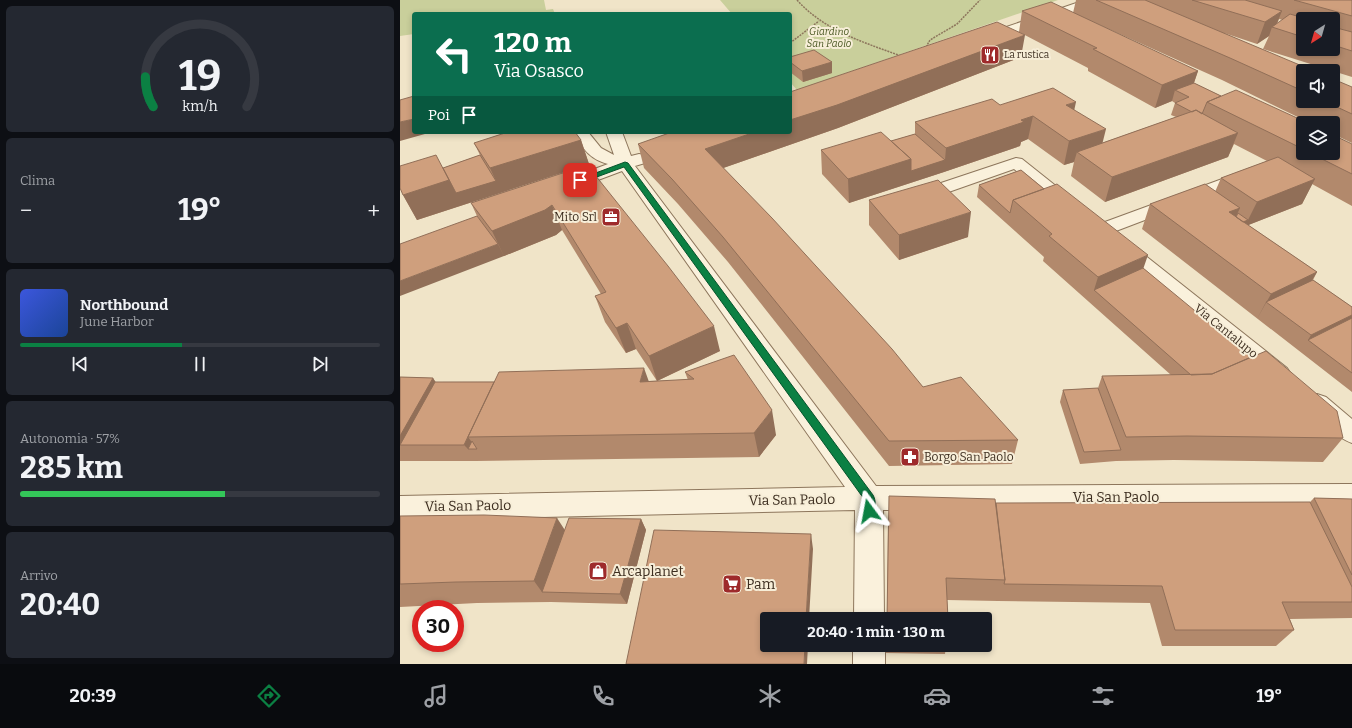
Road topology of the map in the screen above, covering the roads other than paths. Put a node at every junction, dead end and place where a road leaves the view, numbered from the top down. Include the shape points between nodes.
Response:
1 (1097, 0) edge
2 (1053, 16) junction
3 (1069, 24) edge
4 (970, 44) edge
5 (582, 134) edge
6 (615, 134) edge
7 (653, 154) edge
8 (625, 164) junction
9 (1244, 176) edge
10 (550, 191) edge
11 (898, 203) edge
12 (1090, 222) junction
13 (1352, 433) edge
14 (1352, 496) edge
15 (869, 498) junction
16 (400, 508) edge
17 (869, 612) edge
18 (869, 652) edge
19 (869, 664) edge

1 - 2 street
2 - 3 street
2 - 4 street
5 - 8 street via 595,152
6 - 8 street
7 - 8 street
8 - 10 street
8 - 15 street
9 - 12 street
11 - 12 street, Via Cantalupo via 1016,163
12 - 13 street, Via Cantalupo
14 - 15 street, Via San Paolo
15 - 16 street, Via San Paolo
15 - 17 street
18 - 19 street

